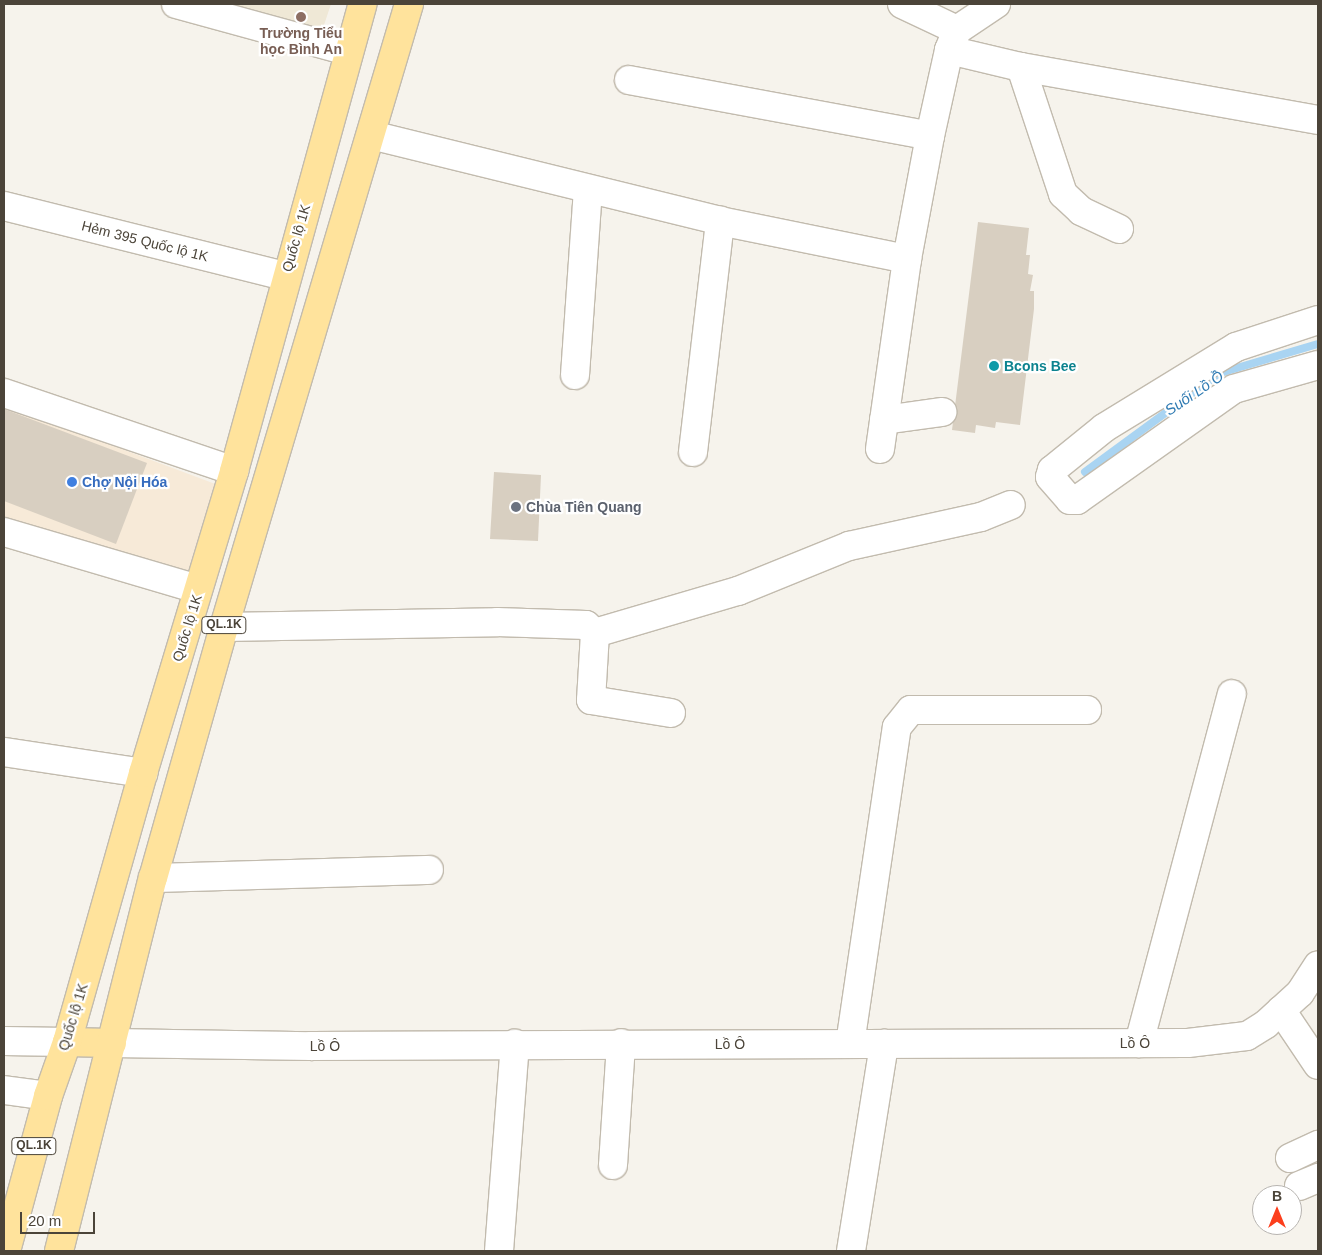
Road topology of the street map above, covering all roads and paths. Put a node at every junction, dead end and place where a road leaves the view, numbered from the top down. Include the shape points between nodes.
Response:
1 (176, 4) edge
2 (363, 4) edge
3 (410, 4) edge
4 (902, 4) edge
5 (996, 4) edge
6 (953, 40) junction
7 (348, 51) junction
8 (1021, 67) junction
9 (629, 80) dead end
10 (1318, 120) edge
11 (371, 136) junction
12 (930, 136) junction
13 (588, 189) junction
14 (4, 206) edge
15 (720, 221) junction
16 (1119, 229) dead end
17 (907, 259) junction
18 (285, 276) junction
19 (1318, 320) edge
20 (1318, 365) edge
21 (575, 375) dead end
22 (4, 393) edge
23 (942, 412) dead end
24 (884, 420) junction
25 (880, 450) dead end
26 (692, 452) dead end
27 (234, 471) junction
28 (1011, 505) dead end
29 (4, 532) edge
30 (198, 589) junction
31 (224, 627) junction
32 (595, 633) junction
33 (1232, 694) dead end
34 (1087, 710) dead end
35 (671, 713) dead end
36 (4, 752) edge
37 (143, 773) junction
38 (429, 870) dead end
39 (153, 878) junction
40 (1318, 965) edge
41 (1281, 1010) junction
42 (4, 1041) edge
43 (67, 1042) junction
44 (112, 1043) junction
45 (621, 1043) junction
46 (1139, 1043) junction
47 (515, 1044) junction
48 (850, 1044) junction
49 (884, 1044) junction
50 (1318, 1065) edge
51 (4, 1090) edge
52 (48, 1096) junction
53 (1318, 1146) edge
54 (1290, 1158) dead end
55 (613, 1165) dead end
56 (6, 1251) edge
57 (60, 1251) edge
58 (499, 1251) edge
59 (851, 1251) edge

1 - 7 street
2 - 7 main road, Quốc lộ 1K / QL.1K
3 - 11 main road, QL.1K
4 - 6 street
5 - 6 street
6 - 8 street
6 - 12 street
7 - 18 main road, Quốc lộ 1K / QL.1K
8 - 10 street
8 - 16 street via 1063,194 1080,211
9 - 12 street
11 - 13 street
11 - 31 main road, QL.1K
12 - 17 street
13 - 15 street
13 - 21 street
14 - 18 street, Hẻm 395 Quốc lộ 1K
15 - 17 street
15 - 26 street
17 - 24 street
18 - 27 main road, Quốc lộ 1K / QL.1K
19 - 20 street via 1236,347 1104,428 1052,470 1050,477 1070,500 1077,500 1234,388
22 - 27 street
23 - 24 street
24 - 25 street
27 - 30 main road, Quốc lộ 1K / QL.1K
28 - 32 street via 981,516 849,546 738,591
29 - 30 street
30 - 37 main road, Quốc lộ 1K / QL.1K
31 - 32 street via 497,622 586,625
31 - 39 main road, QL.1K
32 - 35 street via 591,700
33 - 46 street
34 - 48 street via 911,710 897,727
36 - 37 street
37 - 43 main road, Quốc lộ 1K / QL.1K
38 - 39 street
39 - 44 main road, QL.1K
40 - 41 street, Lồ Ô via 1300,993
41 - 46 street, Lồ Ô via 1247,1036 1188,1043
41 - 50 street
42 - 43 street
43 - 44 main road
43 - 52 main road, Quốc lộ 1K / QL.1K
44 - 47 street, Lồ Ô
44 - 57 main road, QL.1K
45 - 47 street, Lồ Ô
45 - 48 street, Lồ Ô
45 - 55 street
46 - 49 street, Lồ Ô
47 - 58 street
48 - 49 street, Lồ Ô
49 - 59 street
51 - 52 street
52 - 56 main road, Quốc lộ 1K / QL.1K
53 - 54 street

